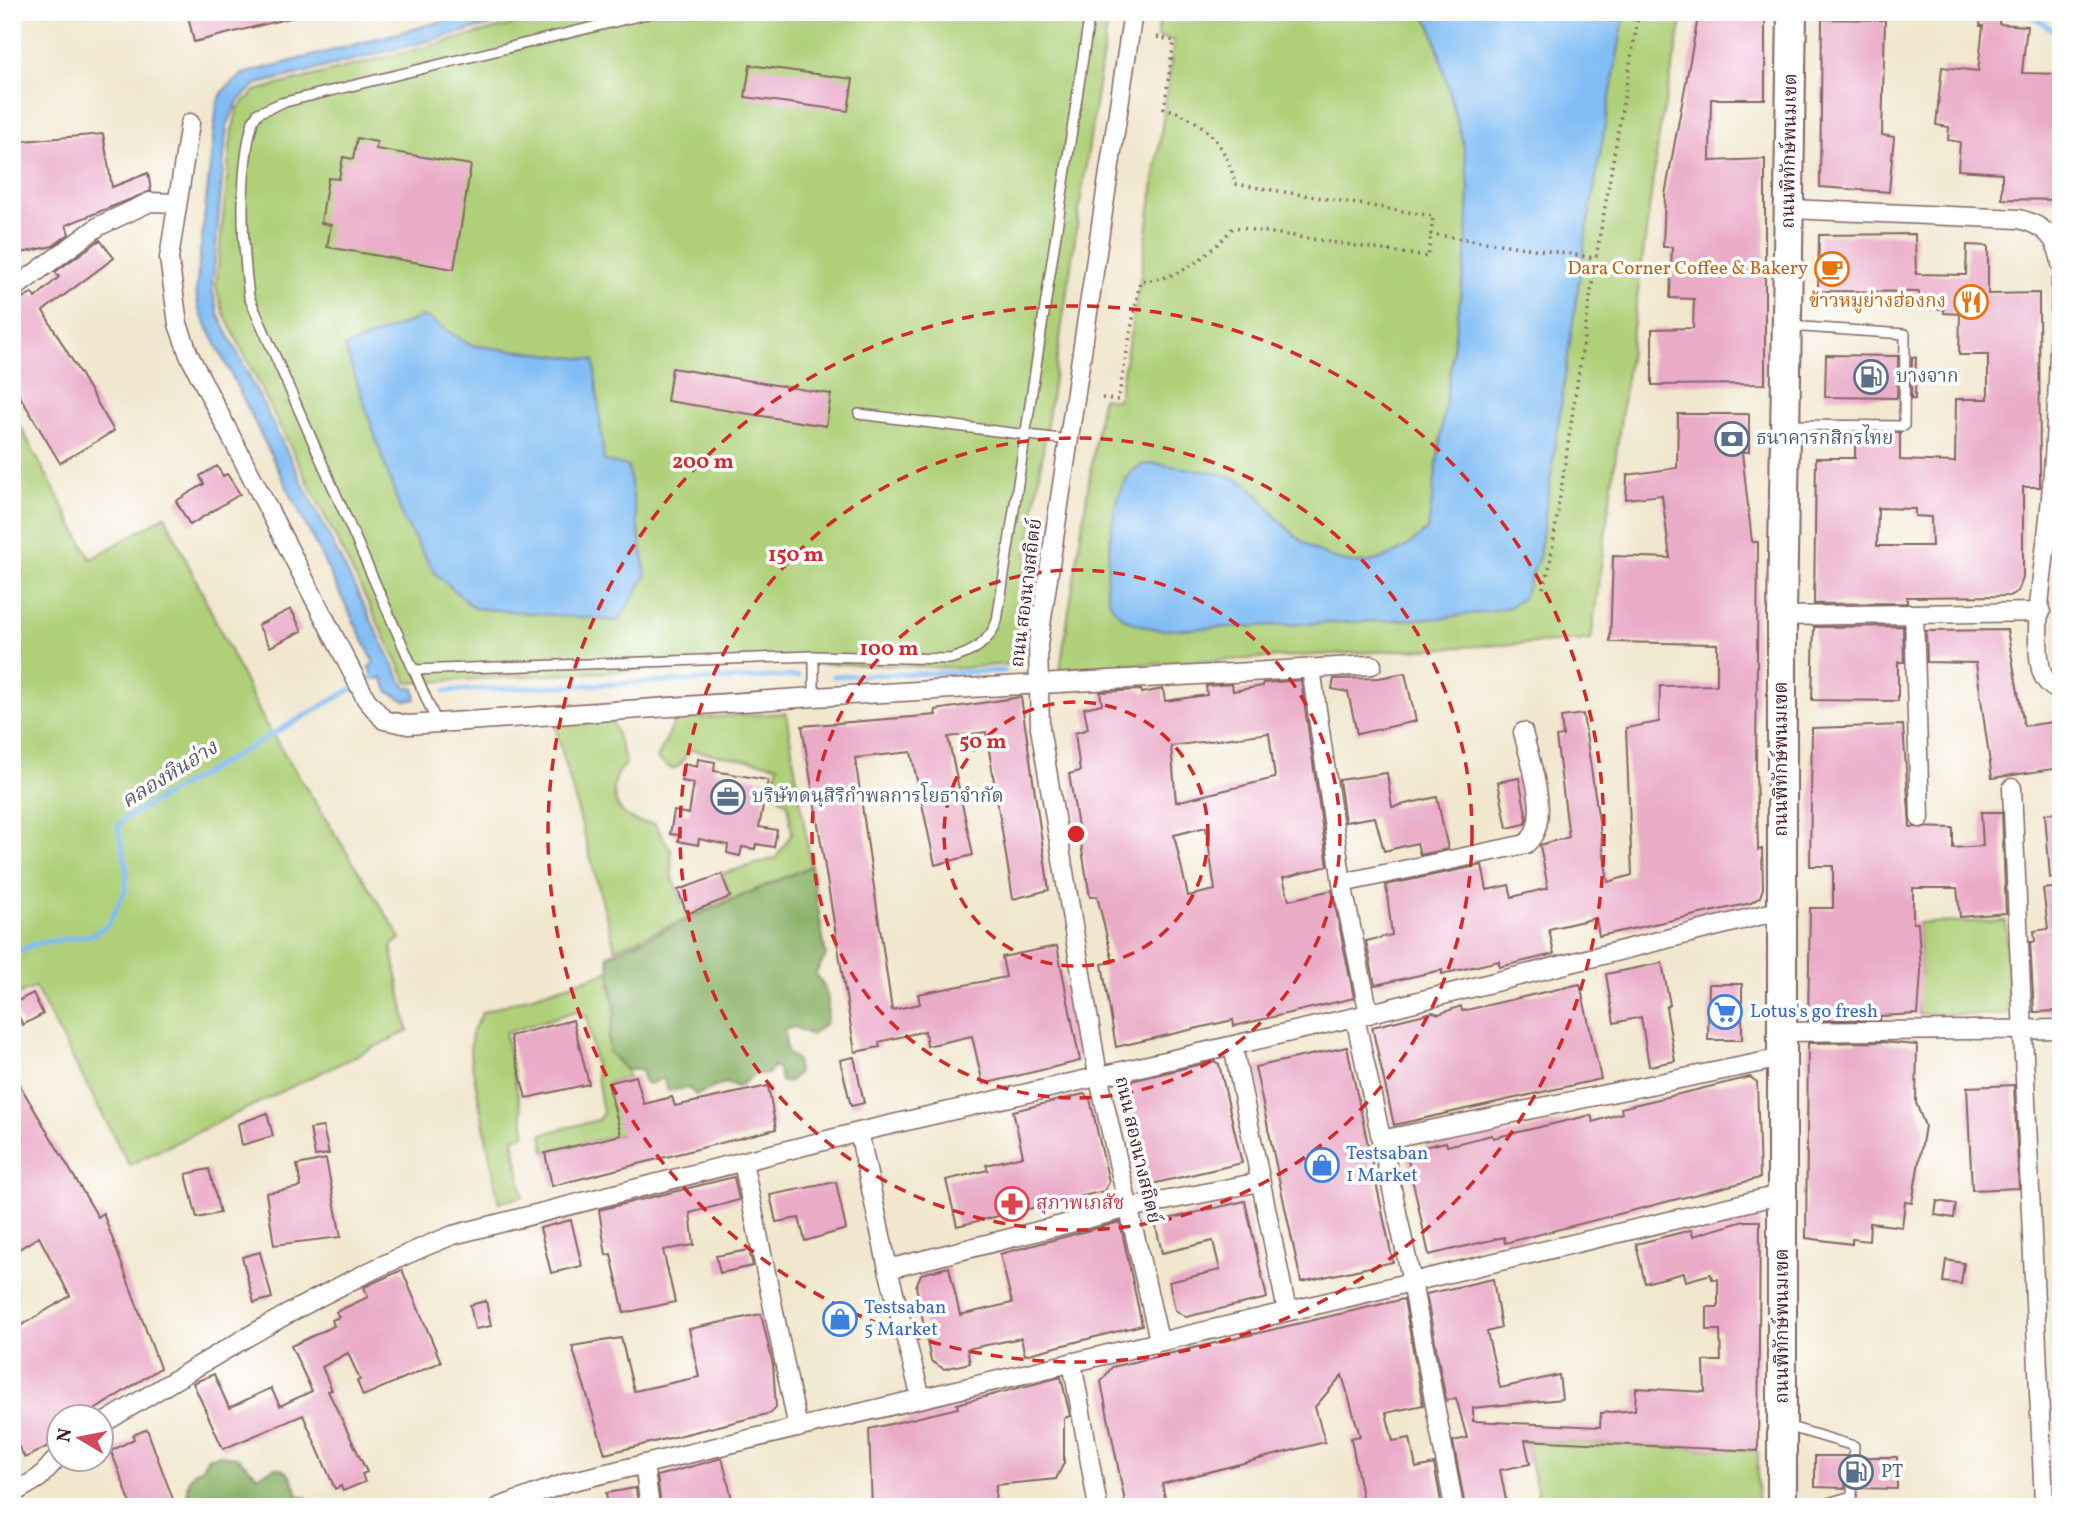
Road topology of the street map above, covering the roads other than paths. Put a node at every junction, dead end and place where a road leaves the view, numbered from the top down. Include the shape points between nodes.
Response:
1 (655, 12) edge
2 (1090, 12) edge
3 (1133, 12) edge
4 (1792, 12) edge
5 (190, 123) dead end
6 (177, 203) junction
7 (1790, 209) junction
8 (2061, 264) edge
9 (2061, 283) edge
10 (12, 290) edge
11 (1787, 326) junction
12 (859, 414) dead end
13 (2059, 422) edge
14 (1786, 425) junction
15 (1023, 435) junction
16 (1069, 440) junction
17 (2041, 612) junction
18 (1914, 614) junction
19 (1782, 616) junction
20 (814, 656) junction
21 (1372, 665) dead end
22 (1311, 668) junction
23 (413, 670) junction
24 (1037, 685) junction
25 (2061, 692) edge
26 (814, 697) junction
27 (437, 723) junction
28 (1523, 732) dead end
29 (2011, 788) dead end
30 (1920, 818) dead end
31 (1342, 883) junction
32 (1783, 910) junction
33 (1362, 1016) junction
34 (2061, 1030) edge
35 (2020, 1031) junction
36 (1782, 1045) junction
37 (1233, 1046) junction
38 (1098, 1075) junction
39 (859, 1132) junction
40 (1381, 1140) junction
41 (743, 1162) junction
42 (1261, 1182) junction
43 (1783, 1194) junction
44 (1129, 1209) junction
45 (888, 1269) junction
46 (1412, 1282) junction
47 (1287, 1311) junction
48 (1159, 1340) junction
49 (1072, 1362) junction
50 (921, 1398) junction
51 (116, 1416) edge
52 (1782, 1424) junction
53 (798, 1428) junction
54 (644, 1464) junction
55 (46, 1470) edge
56 (12, 1494) edge
57 (2044, 1503) dead end
58 (499, 1507) edge
59 (650, 1507) edge
60 (1098, 1507) edge
61 (1454, 1507) edge
62 (1782, 1507) edge
63 (1814, 1507) edge

1 - 23 lane via 281,103 258,113 253,121 244,193 249,297
2 - 15 lane
3 - 16 street, ถนน สองนางสถิตย์
4 - 7 main road, ถนนพิทักษ์พนมเขต
5 - 6 street
6 - 10 street via 150,202 99,226
6 - 27 street via 169,258 171,289 189,355 374,712 384,720 408,725
7 - 8 street via 2019,219 2045,229 2054,240
7 - 11 main road, ถนนพิทักษ์พนมเขต
9 - 13 street
11 - 14 main road, ถนนพิทักษ์พนมเขต
11 - 14 lane via 1905,334 1904,426
12 - 15 lane
13 - 17 street
14 - 19 main road, ถนนพิทักษ์พนมเขต
15 - 16 lane
15 - 20 lane via 997,621 986,641 967,655 950,659
16 - 24 street, ถนน สองนางสถิตย์ via 1038,645
17 - 18 street
17 - 25 street via 2040,662 2050,687
18 - 19 street
18 - 30 street
19 - 32 main road, ถนนพิทักษ์พนมเขต
20 - 23 lane
20 - 26 lane
21 - 22 street
22 - 24 street
22 - 31 street
23 - 27 lane
24 - 26 street
24 - 38 street, ถนน สองนางสถิตย์ via 1040,727
26 - 27 street
28 - 31 street via 1540,816 1535,836 1526,844
29 - 35 street
31 - 33 street
32 - 33 street
32 - 36 main road, ถนนพิทักษ์พนมเขต
33 - 37 street
33 - 40 street
34 - 35 street
35 - 36 street
35 - 57 street
36 - 40 street
36 - 43 main road, ถนนพิทักษ์พนมเขต
37 - 38 street
37 - 42 street
38 - 39 street
38 - 44 street, ถนน สองนางสถิตย์
39 - 41 street
39 - 45 street
40 - 46 street
41 - 51 street via 453,1235 400,1256 287,1312
41 - 53 street
42 - 44 street
42 - 47 street
43 - 46 street
43 - 52 main road, ถนนพิทักษ์พนมเขต
44 - 45 street
44 - 48 street, ถนน สองนางสถิตย์
45 - 50 street
46 - 47 street
46 - 61 street
47 - 48 street
48 - 49 street
49 - 50 street
49 - 60 street
50 - 53 street
52 - 62 main road, ถนนพิทักษ์พนมเขต
52 - 63 lane via 1854,1446 1852,1496
53 - 54 street
54 - 58 street via 569,1482
54 - 59 street
55 - 56 street

